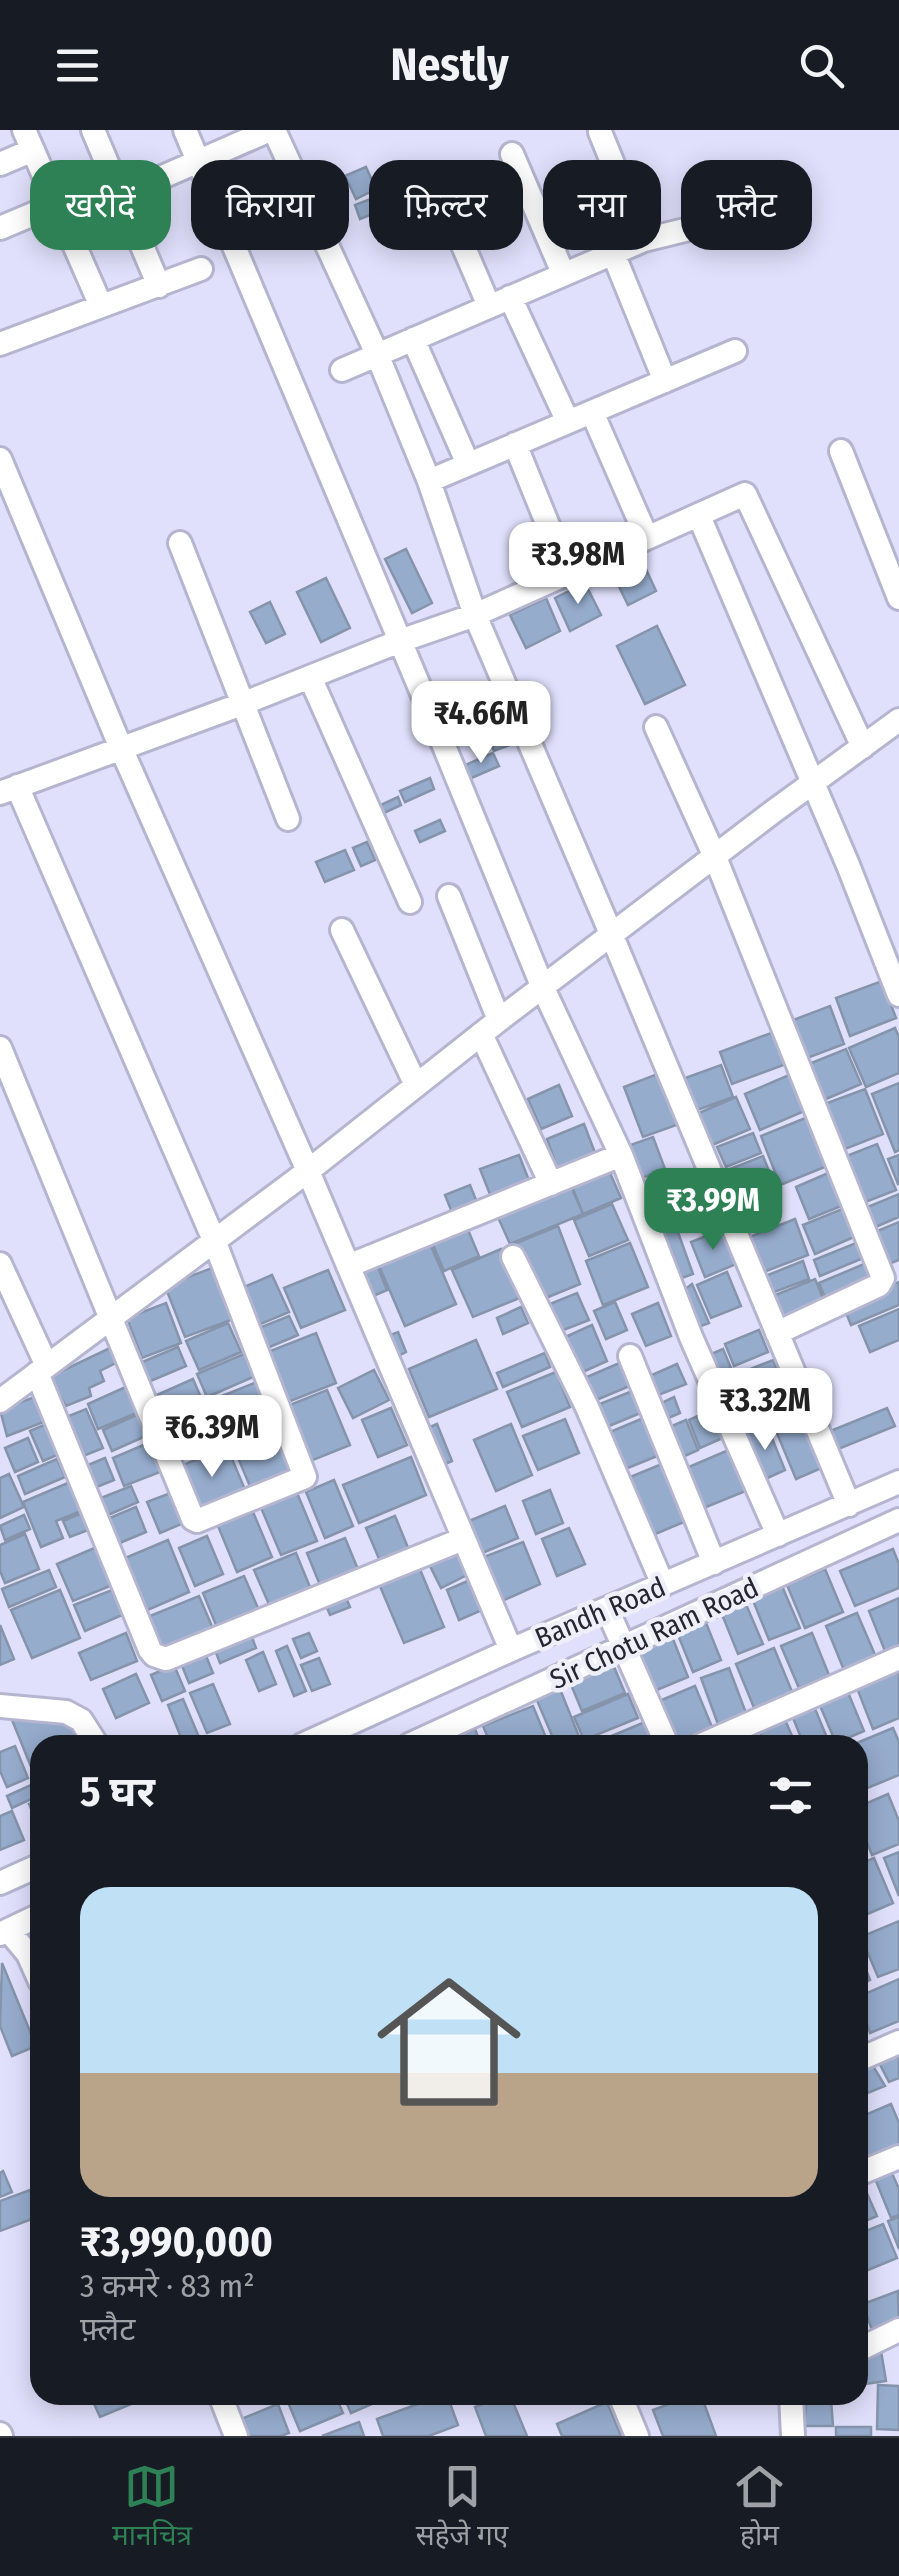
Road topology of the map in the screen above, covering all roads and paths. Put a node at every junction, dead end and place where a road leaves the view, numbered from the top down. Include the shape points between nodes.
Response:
1 (92, 130) edge
2 (185, 130) edge
3 (272, 130) edge
4 (600, 132) edge
5 (29, 140) edge
6 (512, 154) dead end
7 (105, 160) edge
8 (197, 160) edge
9 (199, 160) edge
10 (611, 160) edge
11 (0, 164) edge
12 (30, 215) edge
13 (0, 228) edge
14 (76, 250) edge
15 (144, 250) edge
16 (235, 250) edge
17 (472, 250) edge
18 (620, 250) edge
19 (613, 253) junction
20 (202, 269) dead end
21 (564, 273) junction
22 (159, 286) junction
23 (499, 301) junction
24 (100, 306) junction
25 (413, 338) junction
26 (0, 344) edge
27 (735, 352) dead end
28 (377, 354) junction
29 (342, 370) dead end
30 (665, 381) junction
31 (592, 412) junction
32 (568, 422) junction
33 (515, 444) junction
34 (841, 451) dead end
35 (0, 459) edge
36 (468, 464) junction
37 (429, 481) junction
38 (699, 516) junction
39 (647, 538) junction
40 (180, 544) dead end
41 (567, 572) junction
42 (899, 598) edge
43 (475, 615) junction
44 (400, 641) junction
45 (310, 676) junction
46 (242, 704) junction
47 (899, 720) edge
48 (656, 727) dead end
49 (121, 748) junction
50 (862, 748) junction
51 (811, 783) junction
52 (8, 789) edge
53 (288, 819) dead end
54 (715, 856) junction
55 (449, 896) dead end
56 (410, 902) dead end
57 (342, 930) dead end
58 (612, 936) junction
59 (543, 988) junction
60 (899, 995) edge
61 (490, 1027) junction
62 (0, 1048) edge
63 (416, 1085) junction
64 (622, 1156) junction
65 (308, 1171) junction
66 (551, 1184) junction
67 (214, 1240) junction
68 (513, 1256) dead end
69 (0, 1264) edge
70 (348, 1266) junction
71 (110, 1320) junction
72 (776, 1332) junction
73 (630, 1356) dead end
74 (42, 1370) junction
75 (0, 1401) edge
76 (899, 1482) edge
77 (849, 1504) junction
78 (899, 1520) edge
79 (778, 1535) junction
80 (463, 1539) junction
81 (714, 1563) junction
82 (663, 1584) junction
83 (608, 1608) junction
84 (624, 1646) junction
85 (510, 1650) junction
86 (899, 1658) edge
87 (0, 1706) edge
88 (91, 1735) edge
89 (324, 1735) edge
90 (431, 1735) edge
91 (663, 1735) edge
92 (724, 1735) edge
93 (30, 1870) edge
94 (0, 1883) edge
95 (30, 1920) edge
96 (4, 1932) edge
97 (30, 1958) edge
98 (899, 2042) edge
99 (868, 2056) edge
100 (899, 2157) edge
101 (868, 2170) edge
102 (899, 2330) edge
103 (868, 2345) edge
104 (224, 2405) edge
105 (624, 2405) edge
106 (791, 2405) edge
107 (789, 2434) edge
108 (236, 2436) edge
109 (636, 2436) edge

1 - 7 street
2 - 8 street
3 - 9 street
3 - 28 street
4 - 10 street
5 - 11 street
6 - 21 street
12 - 13 street
14 - 24 street
15 - 22 street
16 - 44 street
17 - 23 street
18 - 19 street
19 - 21 street
19 - 30 street
20 - 22 street
21 - 23 street
22 - 24 street
23 - 25 street
23 - 32 street
24 - 26 street
25 - 28 street
25 - 36 street
27 - 30 street
28 - 29 street
28 - 37 street
30 - 31 street
31 - 32 street
31 - 39 street
32 - 33 street
33 - 36 street
33 - 41 street
34 - 42 street
35 - 49 street
36 - 37 street
37 - 43 street
38 - 39 street
38 - 50 street via 745,494
38 - 51 street
39 - 41 street
40 - 46 street
41 - 43 street
43 - 44 street
43 - 58 street
44 - 45 street
44 - 59 street
45 - 46 street
45 - 56 street
46 - 49 street
46 - 53 street
47 - 50 street
48 - 54 street
49 - 52 street
49 - 65 street
50 - 51 street
51 - 54 street
51 - 60 street
52 - 67 street
54 - 58 street
54 - 72 street via 883,1278
55 - 61 street
57 - 63 street
58 - 59 street
58 - 72 street
59 - 61 street
59 - 64 street
61 - 63 street
61 - 66 street
62 - 71 street
63 - 65 street
64 - 66 street
64 - 79 street via 691,1337
65 - 67 street
65 - 70 street
66 - 70 street
67 - 71 street
67 - 71 street via 305,1477 194,1520
68 - 82 street
69 - 74 street
70 - 80 street
71 - 74 street
72 - 77 street
73 - 81 street
74 - 75 street
74 - 80 street via 150,1650 160,1658
76 - 77 street, Bandh Road
77 - 79 street, Bandh Road
78 - 84 street, Sir Chotu Ram Road
79 - 81 street, Bandh Road
80 - 85 street
81 - 82 street, Bandh Road
82 - 83 street, Bandh Road
83 - 84 street
83 - 85 street, Bandh Road
84 - 90 street, Sir Chotu Ram Road
84 - 91 street
85 - 89 street, Bandh Road
86 - 92 street
87 - 88 street via 66,1712
93 - 94 street
95 - 96 street
96 - 97 street
98 - 99 street
100 - 101 street
102 - 103 street
104 - 108 street
105 - 109 street
106 - 107 street

